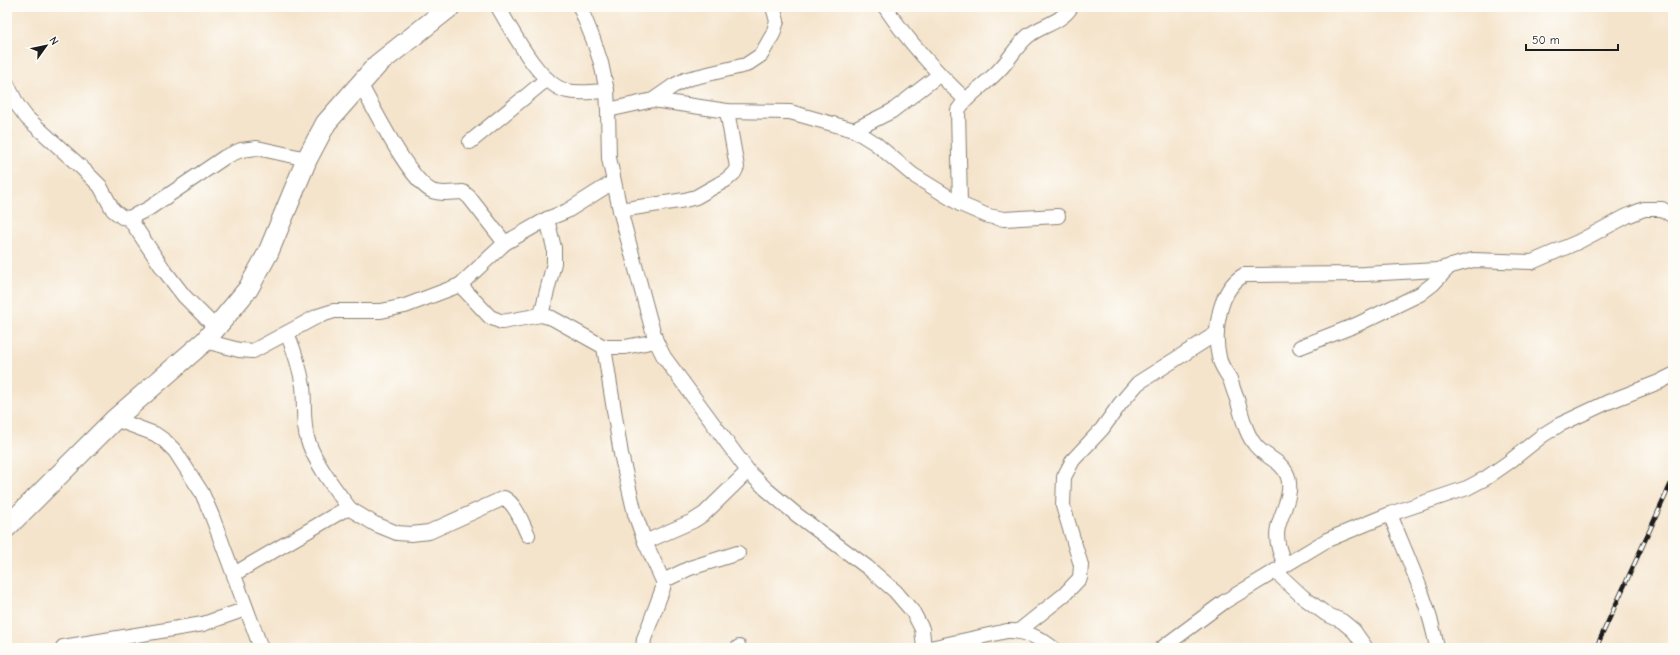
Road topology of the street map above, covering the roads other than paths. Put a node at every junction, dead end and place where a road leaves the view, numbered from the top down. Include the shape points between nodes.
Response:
1 (450, 7) edge
2 (498, 7) edge
3 (580, 7) edge
4 (773, 7) edge
5 (885, 7) edge
6 (1071, 7) edge
7 (939, 75) junction
8 (546, 79) junction
9 (360, 84) junction
10 (8, 88) edge
11 (607, 91) junction
12 (966, 99) junction
13 (653, 100) junction
14 (608, 110) junction
15 (727, 111) junction
16 (854, 130) junction
17 (470, 142) dead end
18 (307, 159) junction
19 (613, 182) junction
20 (960, 204) junction
21 (620, 210) junction
22 (1058, 216) dead end
23 (1673, 216) edge
24 (129, 218) junction
25 (547, 219) junction
26 (505, 243) junction
27 (1450, 266) junction
28 (460, 285) junction
29 (541, 315) junction
30 (288, 333) junction
31 (1217, 333) junction
32 (210, 335) junction
33 (656, 341) junction
34 (604, 347) junction
35 (1300, 347) dead end
36 (1673, 375) edge
37 (115, 419) junction
38 (748, 471) junction
39 (350, 509) junction
40 (1390, 514) junction
41 (7, 527) edge
42 (528, 535) dead end
43 (645, 542) junction
44 (738, 553) dead end
45 (1280, 568) junction
46 (234, 574) junction
47 (663, 581) junction
48 (246, 609) junction
49 (1020, 630) junction
50 (63, 647) edge
51 (261, 648) edge
52 (643, 648) edge
53 (924, 648) edge
54 (930, 648) edge
55 (1053, 648) edge
56 (1162, 648) edge
57 (1366, 648) edge
58 (1437, 648) edge

1 - 9 street via 378,64
2 - 8 street via 522,47
3 - 11 street via 599,57
4 - 13 street via 777,21 761,55 746,66 687,79
5 - 7 street via 899,29
6 - 12 street via 1059,19 1028,36 1000,70
7 - 12 street
7 - 16 street via 892,111
8 - 11 street via 567,91
8 - 17 street
9 - 18 street via 326,123
9 - 26 street via 399,152 422,182 431,190 440,193 463,192
10 - 24 street via 27,118 100,186 113,210 122,217
11 - 14 street
12 - 20 street via 958,110
13 - 14 street
13 - 15 street
14 - 19 street via 608,158
15 - 16 street via 790,112
15 - 21 street via 737,167 734,173 696,197
16 - 20 street via 875,143 913,175
18 - 24 street via 257,148 241,150 225,157 148,209
18 - 32 street via 268,253 248,289
19 - 21 street
19 - 25 street via 567,211
20 - 22 street via 988,216 1004,219
21 - 33 street
23 - 27 street via 1662,209 1644,210 1532,262 1472,260
24 - 32 street
25 - 26 street
25 - 29 street via 554,248 554,262
26 - 28 street
27 - 31 street via 1437,270 1365,274 1244,275 1231,285 1225,296 1218,316
27 - 35 street via 1420,294 1356,325
28 - 29 street via 490,318 502,322
28 - 30 street via 405,306 387,310 334,311 323,314
29 - 34 street via 552,318
30 - 32 street via 253,351 239,350
30 - 39 street via 302,379 308,441 316,460
31 - 45 street via 1219,358 1230,379 1248,432 1256,446 1281,464 1288,475 1290,483 1278,527
31 - 49 street via 1138,383 1102,429 1073,460 1064,477 1063,506 1082,566 1080,578
32 - 37 street
33 - 34 street via 625,347
33 - 38 street via 664,357
34 - 43 street via 621,454 635,514
36 - 40 street via 1559,425 1486,478 1467,488
37 - 41 street
37 - 46 street via 155,434 175,450 202,493
38 - 43 street via 699,518
38 - 53 street via 766,489 868,566 895,591 913,612 922,629
39 - 42 street via 375,524 397,533 411,534 428,532 504,498 513,506
39 - 46 street via 336,514
40 - 45 street via 1327,540
40 - 58 street via 1422,595
43 - 47 street
44 - 47 street via 690,568
45 - 56 street via 1224,602
45 - 57 street via 1303,597 1326,614 1342,621 1354,631
46 - 48 street
47 - 52 street via 663,588
48 - 50 street via 203,624
48 - 51 street
49 - 54 street
49 - 55 street

